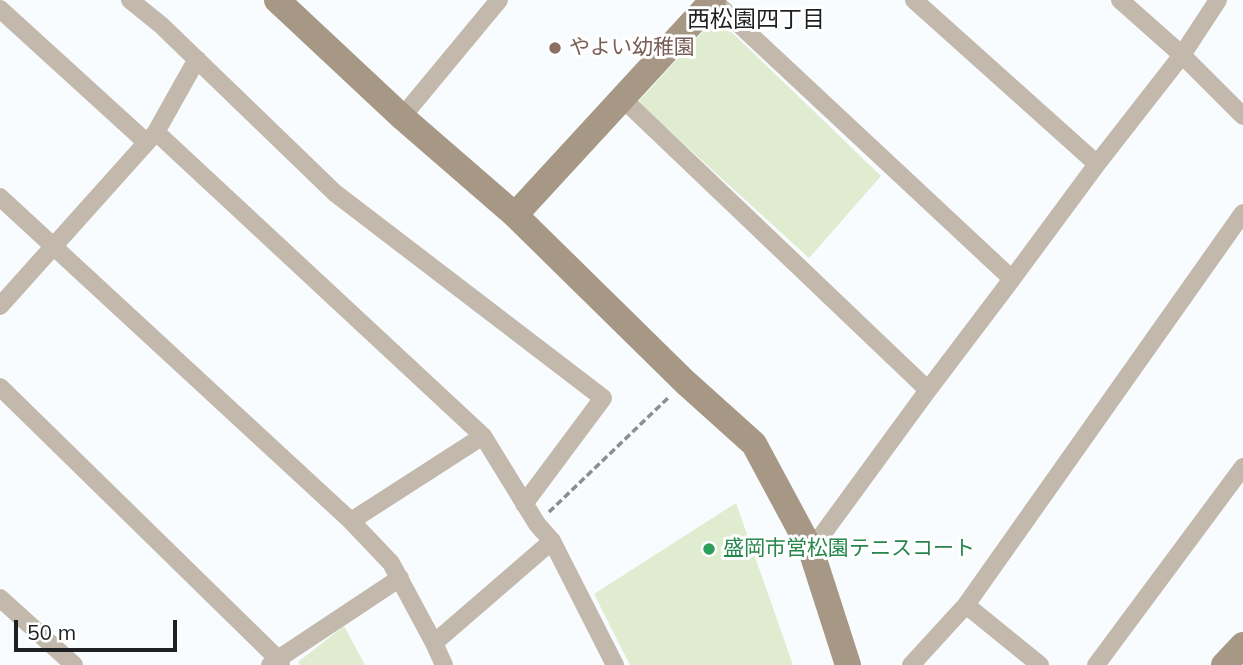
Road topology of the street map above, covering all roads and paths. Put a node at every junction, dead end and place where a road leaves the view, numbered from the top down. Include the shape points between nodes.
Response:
1 (130, 0) edge
2 (277, 0) edge
3 (499, 0) edge
4 (713, 0) edge
5 (914, 0) edge
6 (1120, 0) edge
7 (1218, 0) edge
8 (0, 9) edge
9 (1182, 55) junction
10 (197, 59) junction
11 (623, 99) junction
12 (1243, 116) edge
13 (402, 117) junction
14 (151, 137) junction
15 (1097, 164) junction
16 (0, 197) edge
17 (1243, 213) edge
18 (515, 215) junction
19 (1237, 234) edge
20 (55, 247) junction
21 (1012, 279) junction
22 (0, 306) edge
23 (685, 383) junction
24 (0, 387) edge
25 (928, 390) junction
26 (483, 436) junction
27 (1243, 467) edge
28 (524, 504) junction
29 (351, 521) junction
30 (537, 524) junction
31 (552, 541) junction
32 (811, 550) junction
33 (400, 578) junction
34 (0, 598) edge
35 (966, 604) junction
36 (434, 643) junction
37 (1243, 645) edge
38 (277, 663) edge
39 (75, 665) edge
40 (444, 665) edge
41 (615, 665) edge
42 (848, 665) edge
43 (911, 665) edge
44 (1040, 665) edge
45 (1096, 665) edge
46 (1224, 665) edge

1 - 10 street
2 - 13 street
3 - 13 street
4 - 11 street
4 - 21 street
5 - 15 street
6 - 9 street
7 - 9 street
8 - 14 street
9 - 12 street
9 - 15 street
10 - 14 street
10 - 28 street via 335,193 603,398
11 - 18 street
11 - 25 street
13 - 18 street
14 - 20 street
14 - 26 street
15 - 21 street
16 - 20 street
17 - 19 street
18 - 23 street
19 - 35 street
20 - 22 street
20 - 29 street
21 - 25 street
23 - 30 path
23 - 32 street via 754,444
24 - 38 street
25 - 32 street
26 - 28 street
26 - 29 street
27 - 45 street
28 - 30 street
29 - 33 street
30 - 31 street
31 - 36 street
31 - 41 street
32 - 42 street
33 - 36 street
33 - 38 street
34 - 39 street
35 - 43 street
35 - 44 street
36 - 40 street
37 - 46 street

